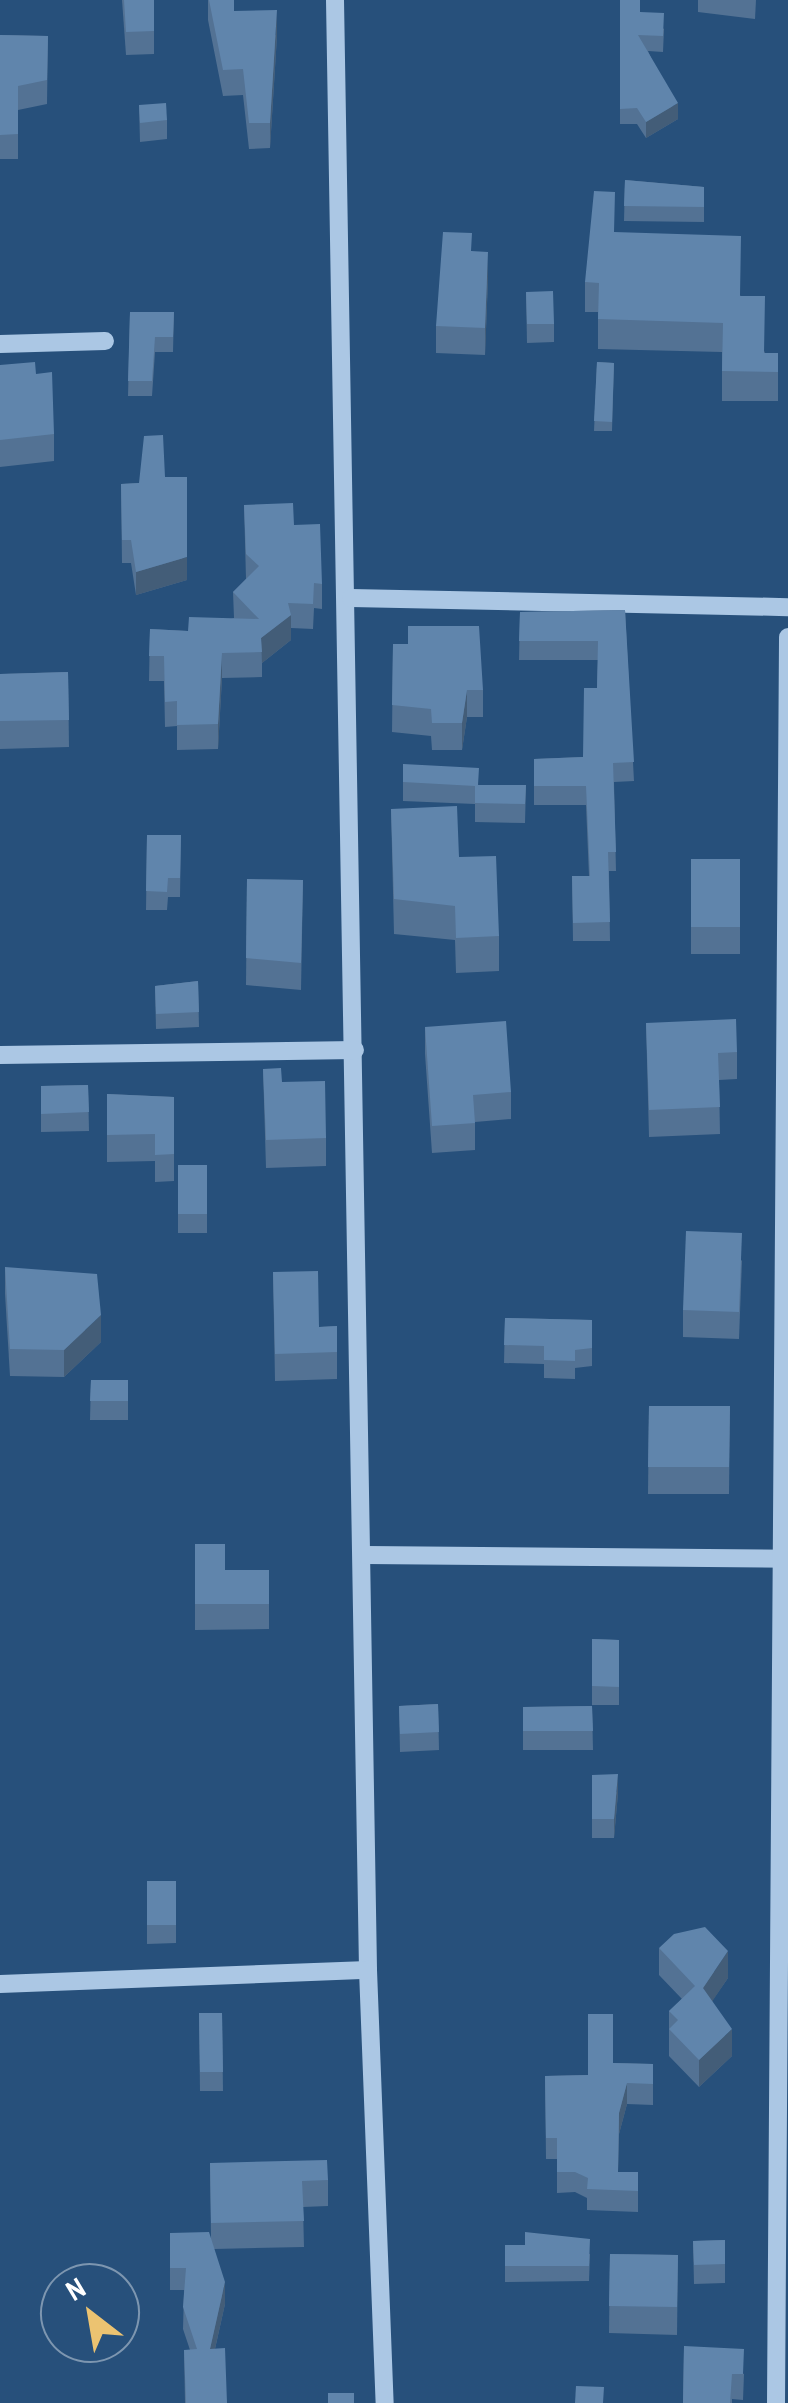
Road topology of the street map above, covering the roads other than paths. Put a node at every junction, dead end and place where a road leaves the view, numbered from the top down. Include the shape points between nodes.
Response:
1 (335, 0) edge
2 (105, 341) dead end
3 (0, 344) edge
4 (351, 598) junction
5 (788, 606) edge
6 (788, 637) edge
7 (354, 1050) junction
8 (0, 1056) edge
9 (366, 1555) junction
10 (785, 1559) edge
11 (368, 1970) junction
12 (0, 1984) edge
13 (385, 2403) edge
14 (776, 2403) edge

1 - 4 street
2 - 3 street
4 - 5 street
4 - 7 street
6 - 10 street
7 - 8 street
7 - 9 street
9 - 10 street
9 - 11 street
10 - 14 street
11 - 12 street
11 - 13 street

